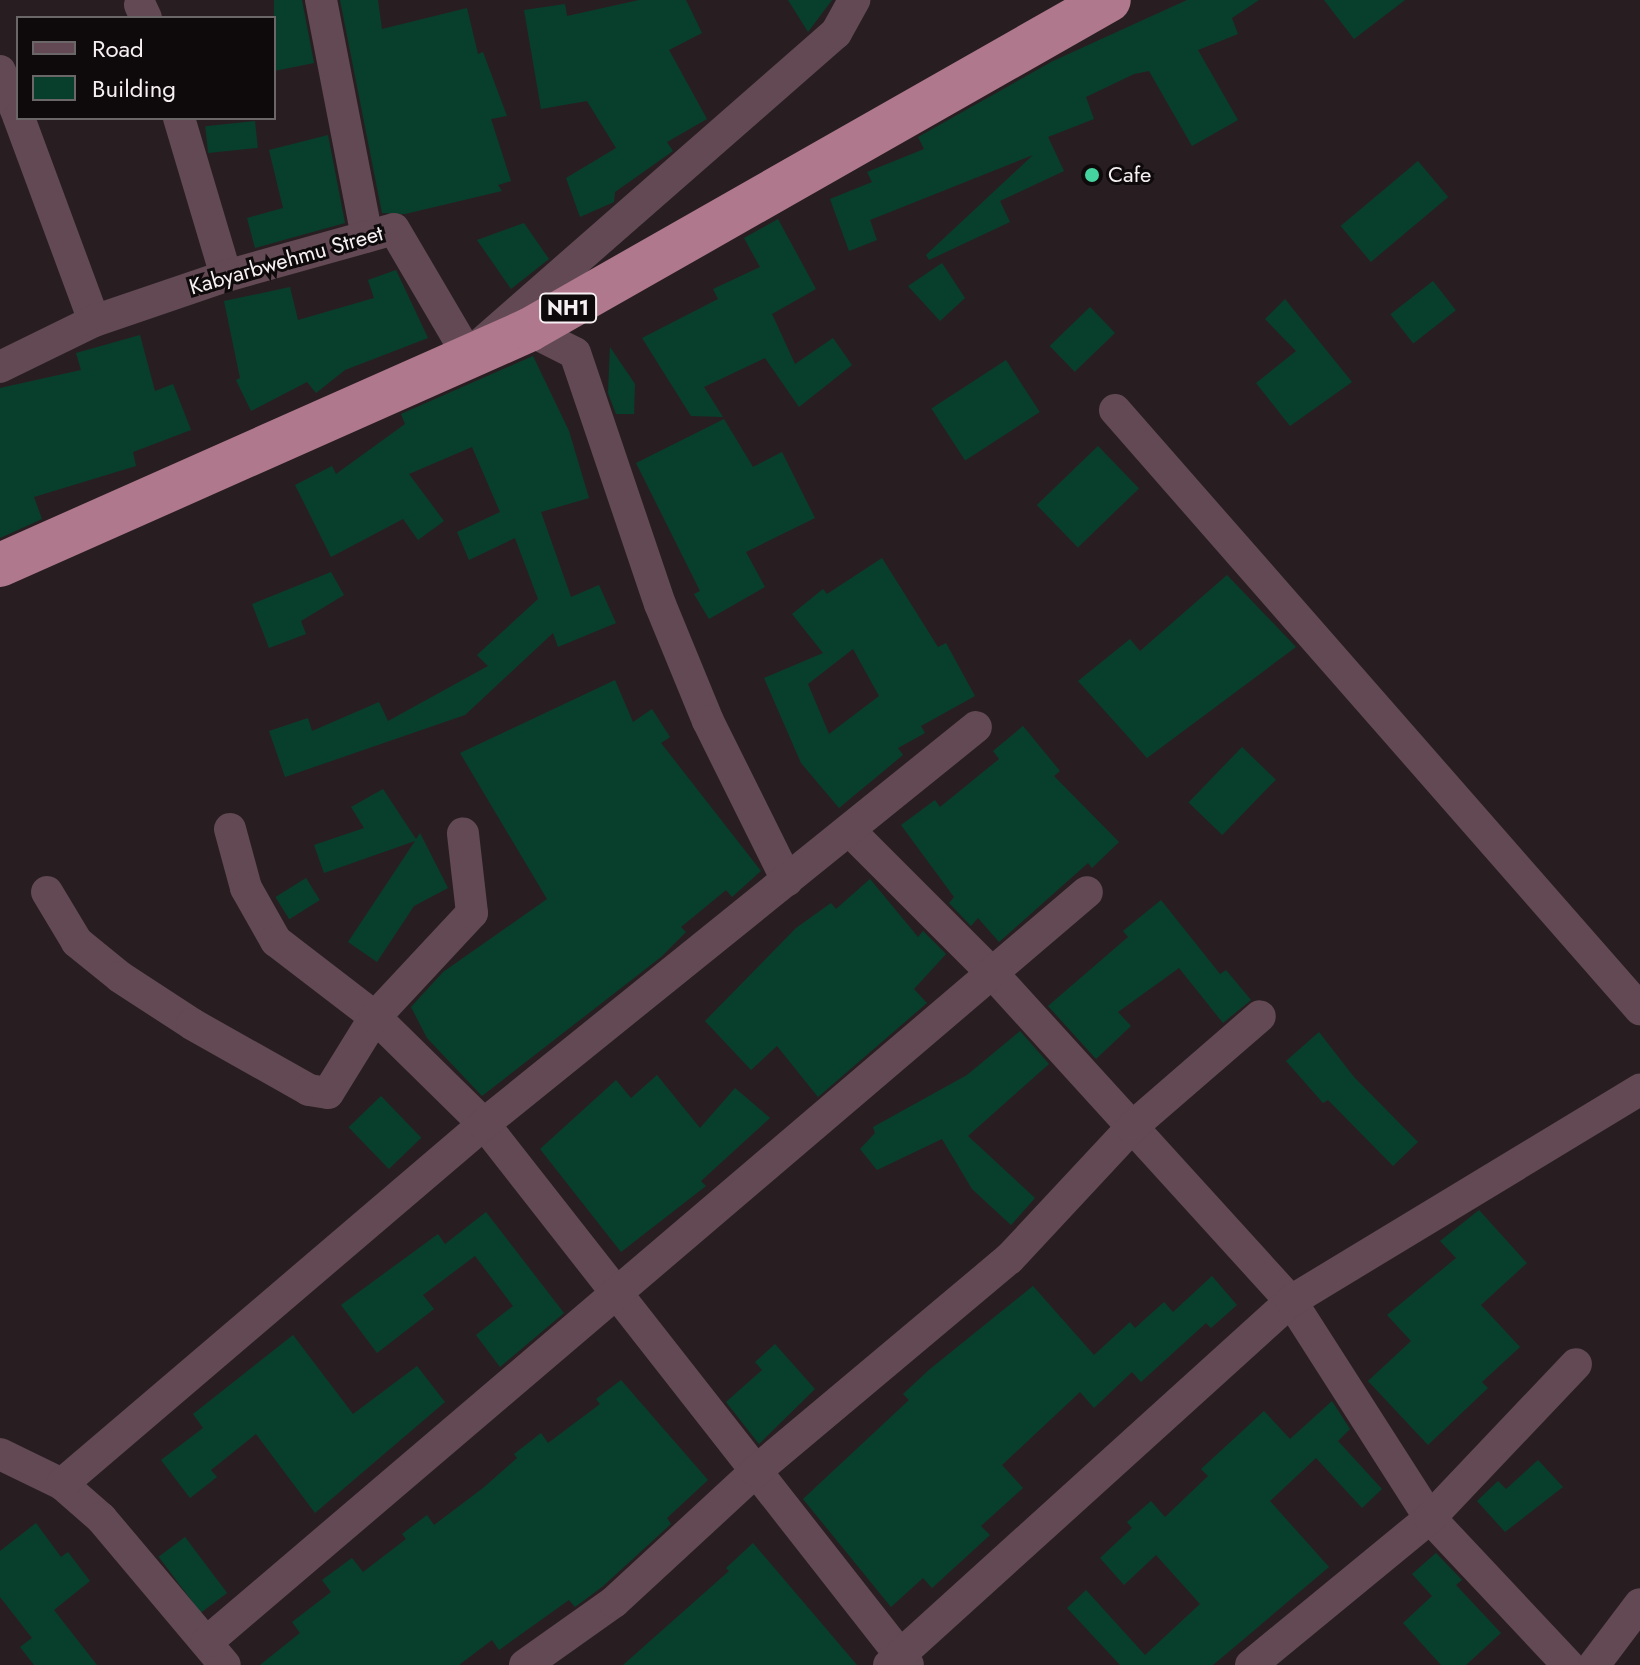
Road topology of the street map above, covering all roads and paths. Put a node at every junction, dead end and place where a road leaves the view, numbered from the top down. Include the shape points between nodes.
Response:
1 (321, 0) edge
2 (854, 0) edge
3 (1109, 0) edge
4 (0, 71) edge
5 (16, 109) edge
6 (20, 120) edge
7 (180, 120) edge
8 (367, 237) junction
9 (226, 276) junction
10 (94, 321) junction
11 (529, 330) junction
12 (468, 355) junction
13 (0, 367) edge
14 (1115, 410) dead end
15 (0, 565) edge
16 (976, 727) dead end
17 (230, 829) dead end
18 (849, 830) junction
19 (463, 834) dead end
20 (787, 880) junction
21 (47, 892) dead end
22 (1087, 892) dead end
23 (993, 974) junction
24 (1640, 1009) edge
25 (1260, 1016) dead end
26 (375, 1017) junction
27 (1640, 1090) edge
28 (484, 1124) junction
29 (1132, 1127) junction
30 (616, 1292) junction
31 (1291, 1301) junction
32 (1576, 1364) dead end
33 (0, 1454) edge
34 (756, 1471) junction
35 (62, 1484) junction
36 (1430, 1518) junction
37 (1640, 1604) edge
38 (216, 1654) edge
39 (899, 1662) edge
40 (525, 1665) edge
41 (1251, 1665) edge
42 (1568, 1665) edge
43 (1594, 1665) edge

1 - 8 street
2 - 12 street via 836,33
3 - 11 highway, NH1
4 - 5 street
6 - 10 street
7 - 9 street
8 - 9 street, Kabyarbwehmu Street
8 - 12 street, Kabyarbwehmu Street via 394,229
9 - 10 street, Kabyarbwehmu Street
10 - 13 street, Kabyarbwehmu Street
11 - 12 highway, NH1
11 - 20 street via 575,353 660,604 708,721
12 - 15 highway, NH1
14 - 24 street
16 - 18 street
17 - 26 street via 246,888 276,941
18 - 20 street
18 - 23 street
19 - 26 street via 472,913
20 - 28 street
21 - 26 street via 77,942 120,977 309,1090 328,1093
22 - 23 street
23 - 29 street
23 - 30 street
25 - 29 street
26 - 28 street
27 - 31 street
28 - 30 street
28 - 35 street
29 - 31 street
29 - 34 street via 1009,1259
30 - 34 street
30 - 38 street
31 - 36 street
31 - 39 street
32 - 36 street
33 - 35 street
34 - 39 street
34 - 40 street via 614,1602
35 - 38 street via 101,1518
36 - 41 street
36 - 42 street
37 - 43 street

